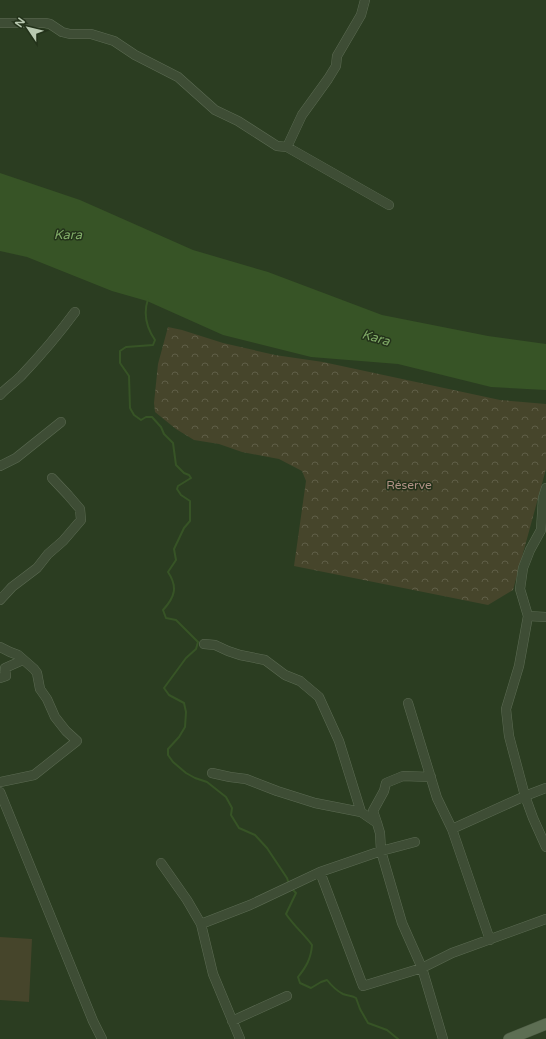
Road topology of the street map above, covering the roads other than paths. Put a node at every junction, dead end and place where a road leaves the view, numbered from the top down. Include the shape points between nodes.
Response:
1 (365, 0) edge
2 (0, 23) edge
3 (287, 147) junction
4 (389, 205) dead end
5 (75, 312) dead end
6 (0, 395) edge
7 (61, 422) dead end
8 (0, 466) edge
9 (52, 478) dead end
10 (546, 488) edge
11 (543, 530) edge
12 (0, 600) edge
13 (528, 616) junction
14 (546, 617) edge
15 (204, 644) dead end
16 (0, 647) edge
17 (23, 660) junction
18 (0, 678) edge
19 (408, 703) dead end
20 (212, 773) dead end
21 (431, 777) junction
22 (0, 782) edge
23 (546, 788) edge
24 (0, 792) edge
25 (525, 796) junction
26 (361, 812) junction
27 (377, 823) junction
28 (452, 829) junction
29 (415, 842) dead end
30 (546, 847) edge
31 (380, 851) junction
32 (161, 863) dead end
33 (320, 872) junction
34 (546, 919) edge
35 (202, 924) junction
36 (490, 940) junction
37 (422, 968) junction
38 (287, 996) dead end
39 (232, 1021) junction
40 (546, 1024) edge
41 (102, 1039) edge
42 (240, 1039) edge
43 (443, 1039) edge
44 (509, 1039) edge

1 - 3 street via 361,15 337,56 336,66 302,115
2 - 3 street via 45,22 66,33 91,34 114,41 178,77 215,110 238,121 277,146
3 - 4 street
5 - 6 street via 36,361
7 - 8 street via 16,458
9 - 12 street via 80,510 81,520 37,568
10 - 11 street via 543,498
11 - 13 street via 530,550 522,575 520,589
13 - 14 street
13 - 25 street via 519,666 506,709 509,736
15 - 26 street via 215,644 240,655 265,660 285,675 300,681 319,697 339,741
16 - 17 street
17 - 18 street via 5,668 6,676
17 - 22 street via 37,674 40,689 55,717 77,741 34,775
19 - 21 street
20 - 26 street via 246,779 315,803
21 - 27 street via 403,776 386,783 373,811
21 - 28 street via 437,798
23 - 25 street
24 - 41 street
25 - 28 street
25 - 30 street
26 - 27 street
27 - 31 street
28 - 36 street
29 - 31 street
31 - 33 street
31 - 37 street via 402,924
32 - 35 street
33 - 35 street
33 - 37 street via 363,986
34 - 36 street
35 - 39 street via 212,974
36 - 37 street via 452,953
37 - 43 street
38 - 39 street
39 - 42 street
40 - 44 main road

